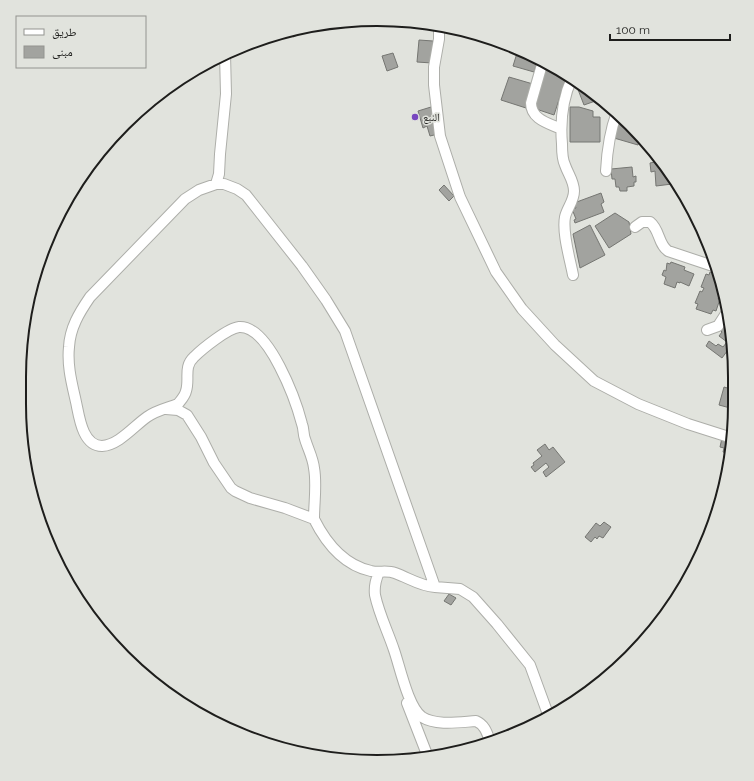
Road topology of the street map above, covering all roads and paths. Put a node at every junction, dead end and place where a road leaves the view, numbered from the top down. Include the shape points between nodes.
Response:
1 (439, 32) edge
2 (225, 61) edge
3 (541, 67) edge
4 (570, 84) edge
5 (615, 119) edge
6 (560, 129) junction
7 (606, 171) dead end
8 (216, 184) junction
9 (635, 227) dead end
10 (709, 265) edge
11 (573, 275) dead end
12 (723, 319) edge
13 (707, 330) dead end
14 (166, 409) junction
15 (726, 436) edge
16 (314, 519) junction
17 (379, 572) junction
18 (435, 587) junction
19 (394, 649) junction
20 (547, 711) edge
21 (488, 737) edge
22 (425, 752) edge

1 - 15 street via 434,85 440,136 463,204 496,272 522,309 555,345 594,381 638,404
2 - 8 street via 226,94
3 - 6 street via 531,108 535,116
4 - 6 street via 565,96
5 - 7 street via 607,152
6 - 11 street via 563,159 574,190 565,220
8 - 14 street via 199,190 185,199 165,218 90,298 80,311 71,333 70,378 80,421 91,442 103,446 113,443 147,417
8 - 18 street via 224,184 246,195 302,266 345,331
9 - 10 street via 642,222 650,222 657,230 662,246 668,251
12 - 13 street via 718,326
14 - 16 street via 178,410 187,415 214,463 235,491
14 - 16 street via 178,404 186,392 187,367 193,357 229,330 239,327 258,334 276,359 303,425 304,438 315,474
16 - 17 street via 337,553 363,568
17 - 18 street via 396,573 413,582
17 - 19 street via 375,581 375,595 383,624
18 - 20 street via 460,589 473,597 530,665
19 - 21 street via 411,702 422,717 442,722 476,721 483,726
19 - 22 street via 392,664

